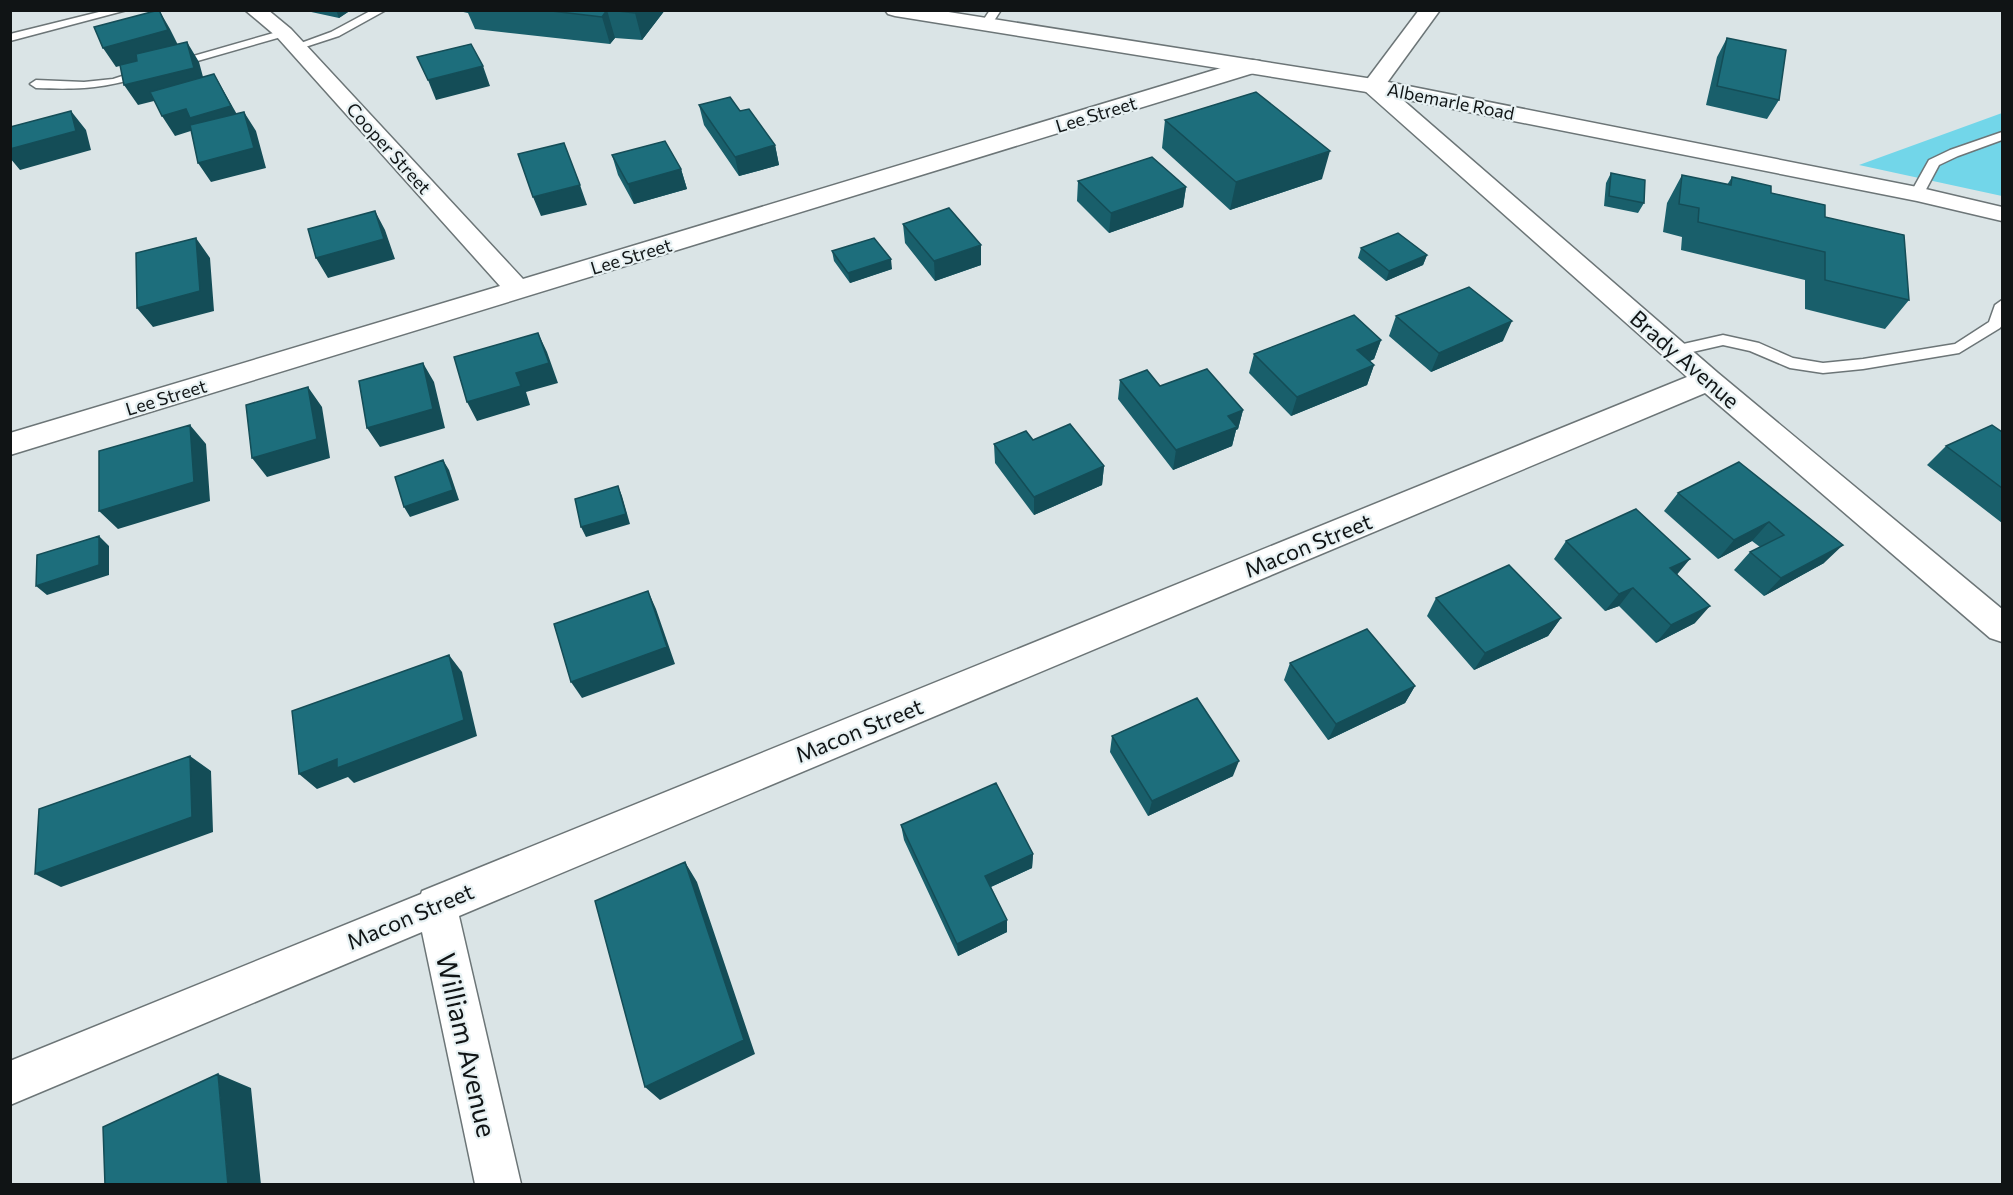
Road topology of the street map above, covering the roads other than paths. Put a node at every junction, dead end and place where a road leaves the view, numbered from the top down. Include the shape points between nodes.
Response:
1 (122, 10) edge
2 (255, 10) edge
3 (381, 10) edge
4 (895, 10) edge
5 (1430, 10) edge
6 (991, 18) edge
7 (10, 38) edge
8 (290, 40) junction
9 (1252, 66) junction
10 (36, 84) dead end
11 (1373, 86) junction
12 (2002, 136) edge
13 (1917, 194) junction
14 (2002, 214) edge
15 (519, 290) junction
16 (2002, 305) edge
17 (1675, 351) junction
18 (1708, 380) junction
19 (10, 444) edge
20 (2002, 628) edge
21 (436, 905) junction
22 (10, 1083) edge
23 (498, 1185) edge

1 - 7 lane
2 - 8 street, Cooper Street
3 - 8 lane via 335,34
4 - 6 street, Albemarle Road
5 - 11 street
6 - 9 street, Albemarle Road
8 - 10 lane via 114,82 84,86
8 - 15 street, Cooper Street
9 - 11 street, Albemarle Road
9 - 15 street, Lee Street
11 - 13 street, Albemarle Road
11 - 17 street, Brady Avenue
12 - 13 lane via 1934,163
13 - 14 street, Albemarle Road
15 - 19 street, Lee Street
16 - 17 lane via 1995,325 1959,348 1863,364 1823,368 1790,363 1754,347 1723,340
17 - 18 street, Brady Avenue
18 - 20 street, Brady Avenue
18 - 21 street, Macon Street
21 - 22 street, Macon Street
21 - 23 street, William Avenue

